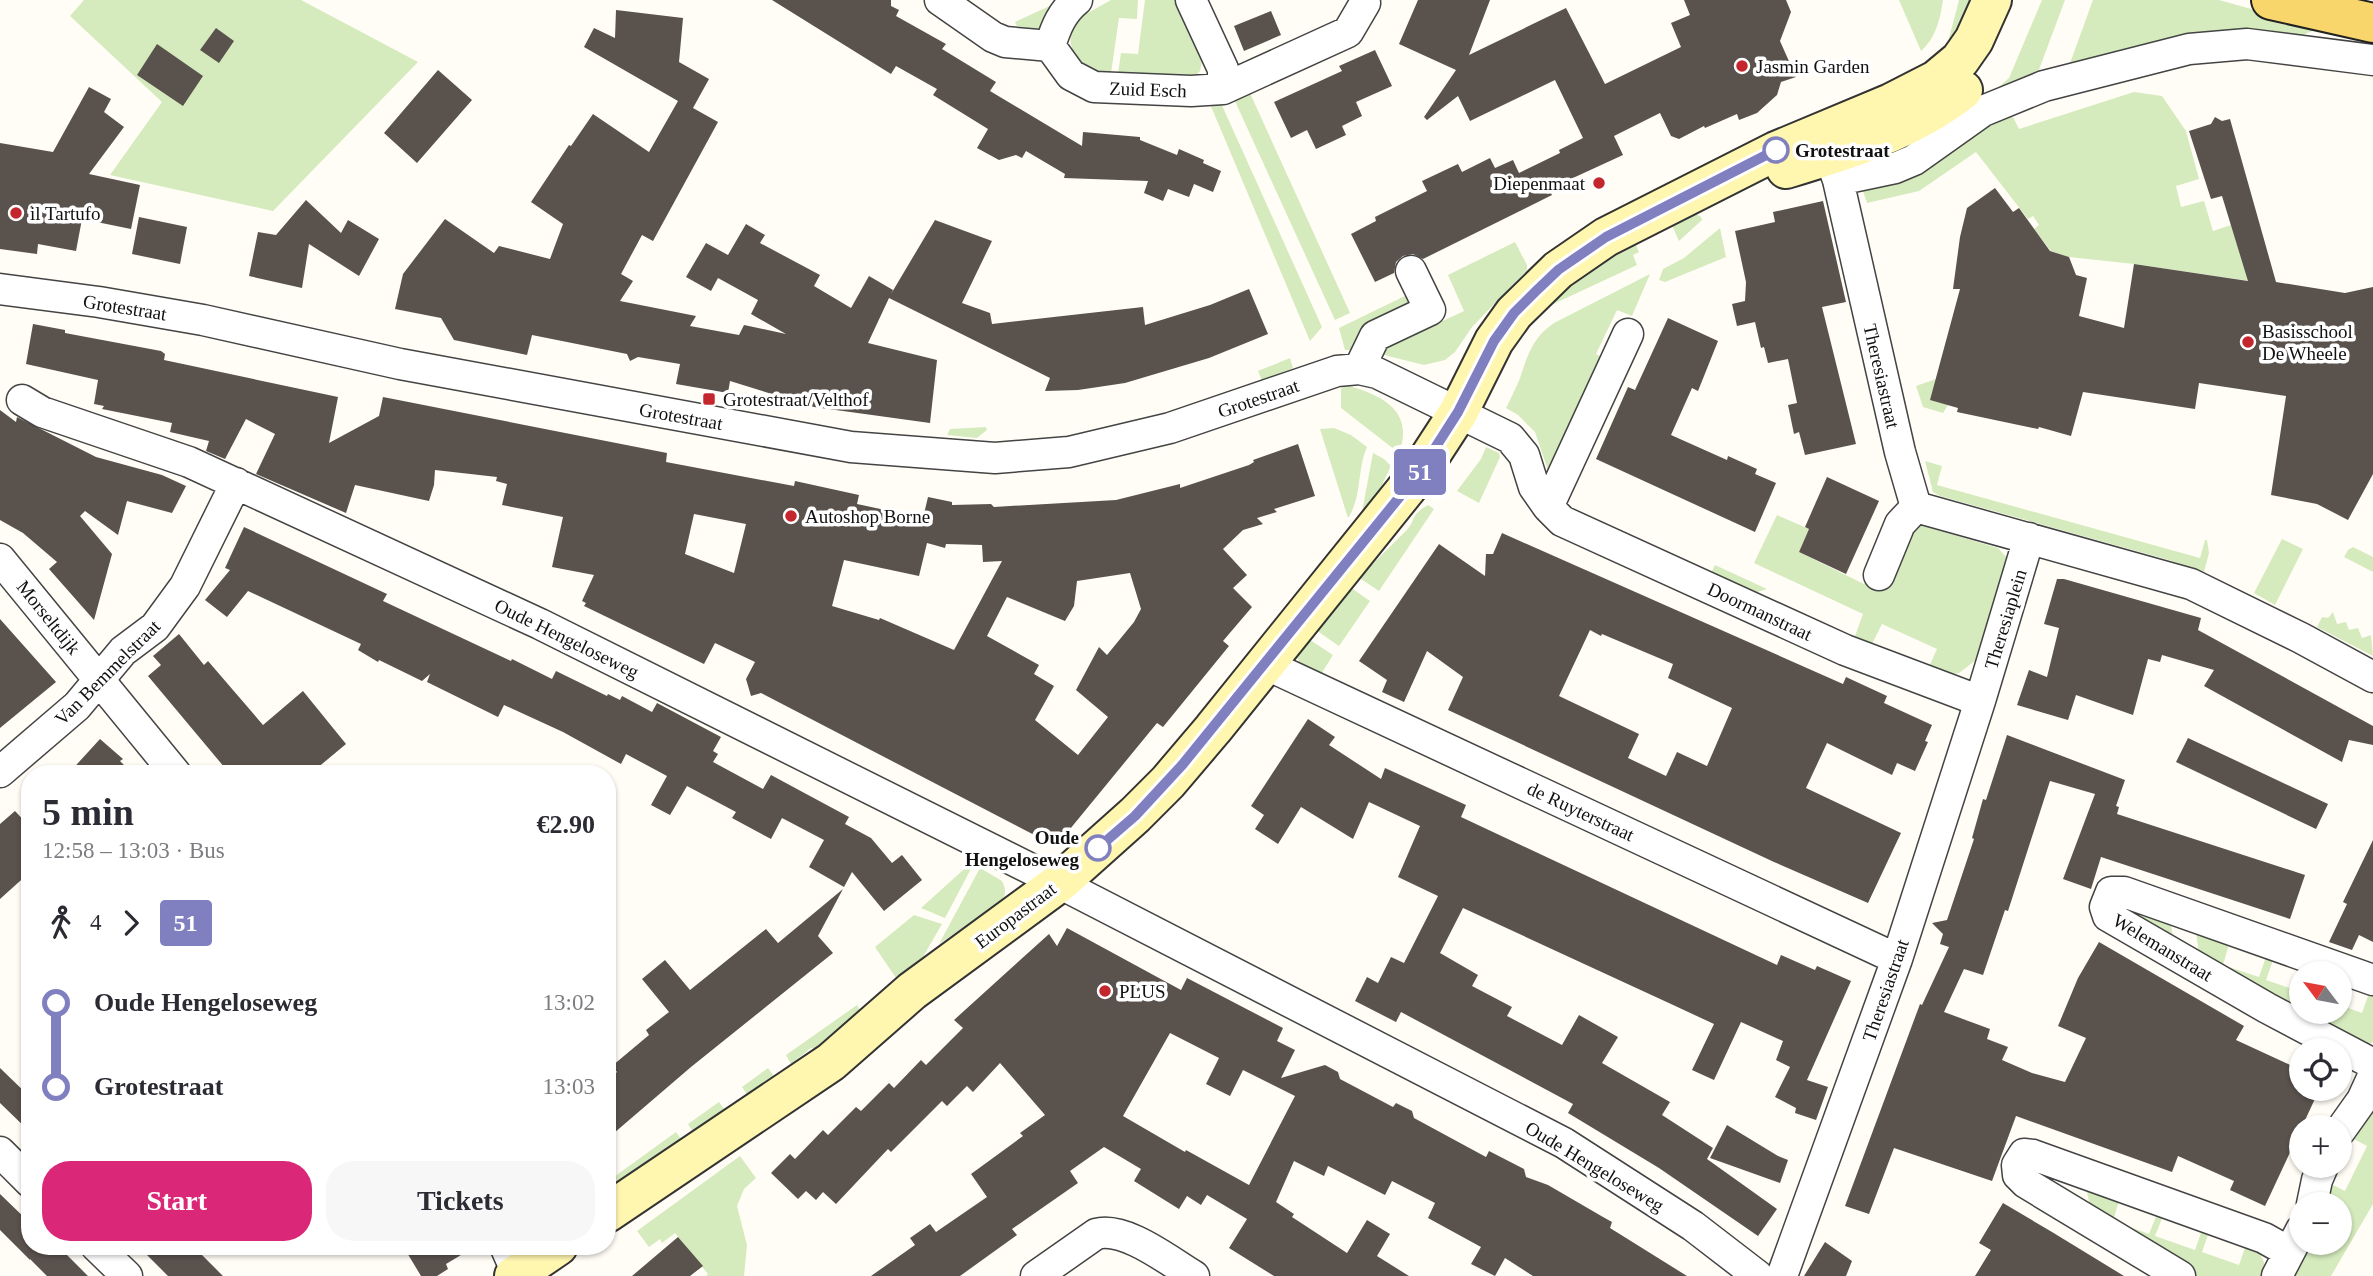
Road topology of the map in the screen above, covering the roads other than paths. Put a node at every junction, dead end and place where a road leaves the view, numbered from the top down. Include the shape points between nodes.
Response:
1 (940, 0) edge
2 (1077, 0) edge
3 (1191, 0) edge
4 (1992, 0) edge
5 (2019, 0) edge
6 (2271, 0) edge
7 (1367, 1) edge
8 (2373, 23) edge
9 (1050, 46) junction
10 (2373, 60) edge
11 (1223, 89) junction
12 (1841, 138) junction
13 (1410, 271) dead end
14 (0, 289) edge
15 (1629, 334) dead end
16 (1359, 369) junction
17 (22, 400) dead end
18 (1458, 412) junction
19 (236, 483) junction
20 (1548, 507) junction
21 (1916, 507) junction
22 (2029, 538) junction
23 (0, 559) edge
24 (1879, 575) dead end
25 (1265, 664) junction
26 (2373, 677) edge
27 (100, 681) junction
28 (1980, 701) junction
29 (169, 765) edge
30 (0, 772) edge
31 (1059, 883) junction
32 (1897, 959) junction
33 (2373, 980) edge
34 (2373, 1064) edge
35 (2373, 1076) edge
36 (2351, 1115) edge
37 (0, 1152) edge
38 (21, 1173) edge
39 (616, 1207) edge
40 (2289, 1252) edge
41 (105, 1255) edge
42 (536, 1255) edge
43 (512, 1265) edge
44 (127, 1276) edge
45 (1036, 1276) edge
46 (1194, 1276) edge
47 (1758, 1276) edge
48 (1782, 1276) edge
49 (2180, 1276) edge

1 - 9 street via 993,37
2 - 9 street via 1067,8
3 - 11 street via 1223,69
4 - 12 street via 1974,40 1947,72
5 - 12 street via 1998,51 1976,78 1918,121
6 - 8 main road
7 - 11 street, Zuid Esch via 1348,33
9 - 11 street, Zuid Esch via 1071,75 1094,87
10 - 12 street via 2247,44 2189,49 2045,86 1983,111 1914,160 1895,167
12 - 18 street via 1776,150 1606,237 1558,270 1514,313 1494,341
12 - 21 street, Theresiastraat via 1895,430
13 - 16 street via 1430,310 1375,336
14 - 16 street, Grotestraat via 203,320 400,364 850,447 995,458 1069,452 1170,429 1337,371
15 - 20 street
16 - 18 street, Grotestraat via 1377,373
17 - 19 street, Oude Hengeloseweg via 42,412 189,462
18 - 20 street, Grotestraat via 1510,438 1524,455 1534,487
18 - 25 street, Europastraat via 1419,473
19 - 27 street, Van Bemmelstraat via 185,586 155,627 124,651
19 - 31 street, Oude Hengeloseweg via 540,624
20 - 28 street, Doormanstraat via 1562,521 1845,650
21 - 22 street
21 - 24 street via 1900,524
22 - 26 street via 2200,587
22 - 28 street, Theresiaplein
23 - 27 street, Morseltdijk
25 - 31 street, Europastraat via 1168,782
25 - 32 street, de Ruyterstraat
27 - 29 street, Morseltdijk
27 - 30 street, Van Bemmelstraat
28 - 32 street, Theresiastraat
31 - 39 street, Europastraat via 912,991 831,1062
31 - 47 street, Oude Hengeloseweg via 1564,1143 1693,1226
32 - 48 street, Theresiastraat
33 - 34 street, Welemanstraat via 2124,892 2111,892 2105,907 2108,916
35 - 36 street
37 - 38 street
40 - 49 street via 2251,1233 2024,1154 2017,1165 2018,1175 2026,1183
41 - 44 street
42 - 43 street
45 - 46 street via 1105,1231 1137,1241

